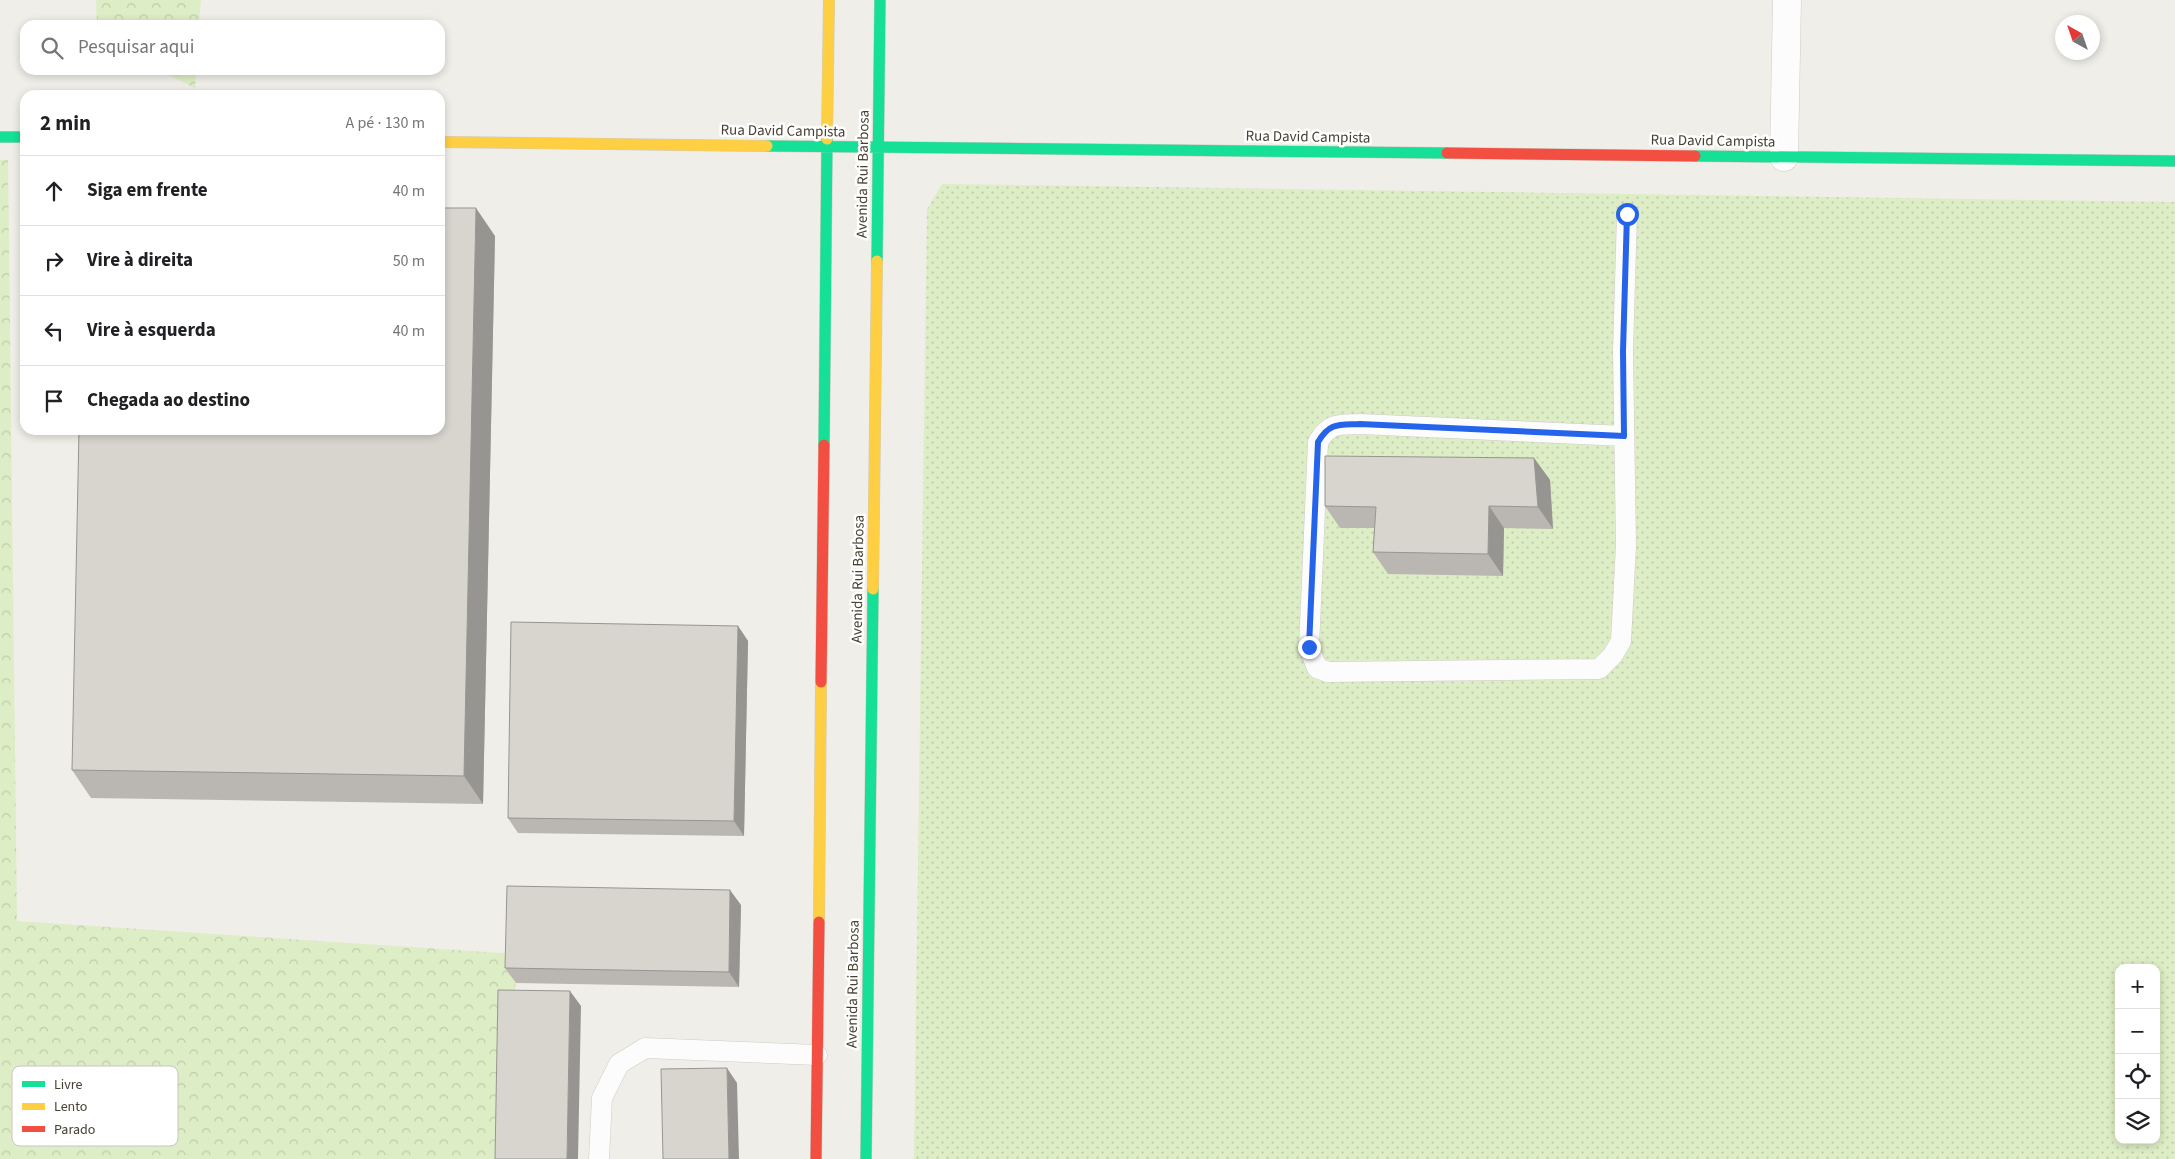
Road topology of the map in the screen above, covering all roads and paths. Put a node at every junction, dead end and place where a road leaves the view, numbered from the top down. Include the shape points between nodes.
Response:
1 (829, 0) edge
2 (880, 0) edge
3 (1787, 0) edge
4 (0, 137) edge
5 (20, 138) edge
6 (445, 142) edge
7 (827, 146) junction
8 (878, 147) junction
9 (1784, 157) junction
10 (2175, 161) edge
11 (1627, 214) dead end
12 (1624, 436) junction
13 (817, 1055) junction
14 (599, 1159) edge
15 (816, 1159) edge
16 (866, 1159) edge

1 - 7 main road
2 - 8 main road, Avenida Rui Barbosa
3 - 9 street
4 - 5 main road
6 - 7 main road, Rua David Campista
7 - 8 main road, Rua David Campista
7 - 13 main road
8 - 9 main road, Rua David Campista
8 - 16 main road, Avenida Rui Barbosa
9 - 10 main road, Rua David Campista
11 - 12 lane
12 - 12 lane via 1626,546 1621,641 1613,656 1599,669 1328,672 1317,668 1309,647 1318,442 1324,431 1334,425 1360,424
13 - 14 lane via 645,1048 619,1064 602,1098
13 - 15 main road

